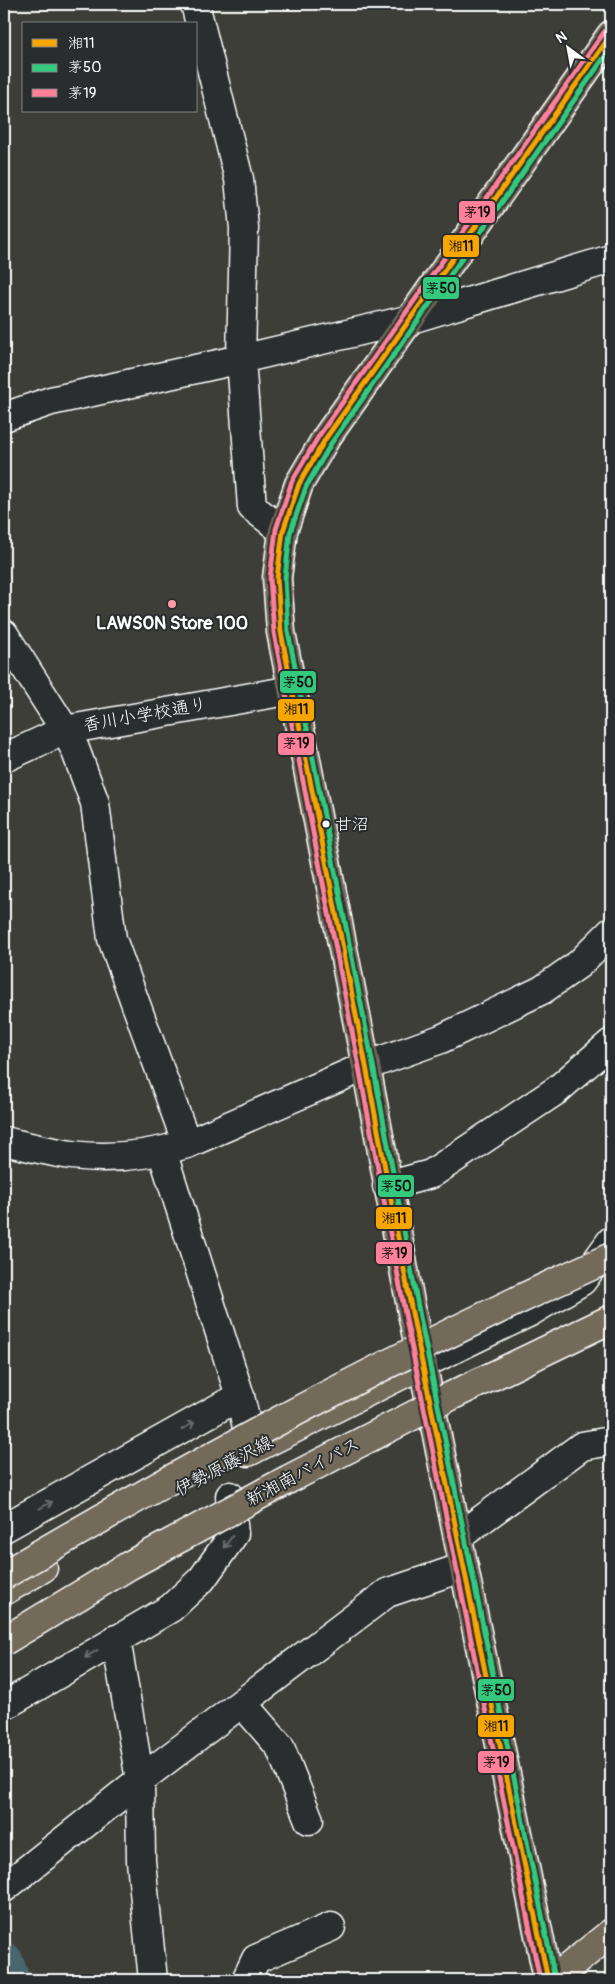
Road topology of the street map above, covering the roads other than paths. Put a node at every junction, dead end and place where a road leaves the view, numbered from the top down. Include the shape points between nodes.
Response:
1 (195, 4) edge
2 (611, 35) edge
3 (611, 259) edge
4 (410, 319) junction
5 (241, 359) junction
6 (4, 417) edge
7 (283, 532) junction
8 (7, 646) edge
9 (292, 690) junction
10 (65, 730) junction
11 (4, 758) edge
12 (611, 932) edge
13 (611, 1043) edge
14 (366, 1066) junction
15 (4, 1141) edge
16 (174, 1148) junction
17 (387, 1186) junction
18 (611, 1241) edge
19 (611, 1256) edge
20 (611, 1309) edge
21 (611, 1319) edge
22 (423, 1364) junction
23 (429, 1394) junction
24 (240, 1396) junction
25 (611, 1441) edge
26 (252, 1450) junction
27 (230, 1496) junction
28 (4, 1528) edge
29 (458, 1537) junction
30 (464, 1567) junction
31 (4, 1575) edge
32 (4, 1591) edge
33 (4, 1626) edge
34 (116, 1639) junction
35 (4, 1640) edge
36 (242, 1703) junction
37 (4, 1706) edge
38 (140, 1780) junction
39 (309, 1820) dead end
40 (4, 1888) edge
41 (331, 1927) dead end
42 (611, 1933) edge
43 (153, 1980) edge
44 (246, 1980) edge
45 (548, 1980) edge
46 (553, 1980) edge

1 - 5 street via 239,179 244,228
2 - 4 main road
3 - 4 street
4 - 5 street
4 - 7 main road via 326,438 299,484
5 - 6 street via 52,401
5 - 7 street via 252,507
7 - 9 main road via 277,578 281,632
8 - 10 street
9 - 10 street, 香川小学校通り
9 - 14 main road
10 - 11 street, 香川小学校通り
10 - 16 street via 95,803 112,939
12 - 14 street via 580,964 542,990 441,1039
13 - 17 street via 557,1090 431,1174
14 - 16 street
14 - 17 main road
15 - 16 street via 73,1155 113,1157
16 - 24 street
17 - 22 main road
18 - 22 street via 582,1281 530,1312
19 - 31 main road, bridge via 427,1344 278,1422 103,1516
20 - 23 street
21 - 35 main road, 新湘南バイパス, bridge via 289,1479 130,1565
22 - 23 main road
22 - 26 main road, 伊勢原藤沢線
23 - 27 main road, 伊勢原藤沢線
23 - 29 main road
24 - 26 street
28 -> 24 street
25 - 29 street via 582,1446
26 - 32 main road, 伊勢原藤沢線 via 109,1528
27 - 33 main road, 伊勢原藤沢線 via 122,1554
27 -> 34 street via 234,1534 202,1579 171,1608
29 - 30 main road
30 - 36 street via 387,1593
30 - 45 main road
34 -> 37 street
34 - 38 street
36 - 38 street
36 - 39 street via 280,1747
38 - 40 street
38 - 43 street via 141,1861
41 - 44 street via 256,1959
42 - 46 main road

